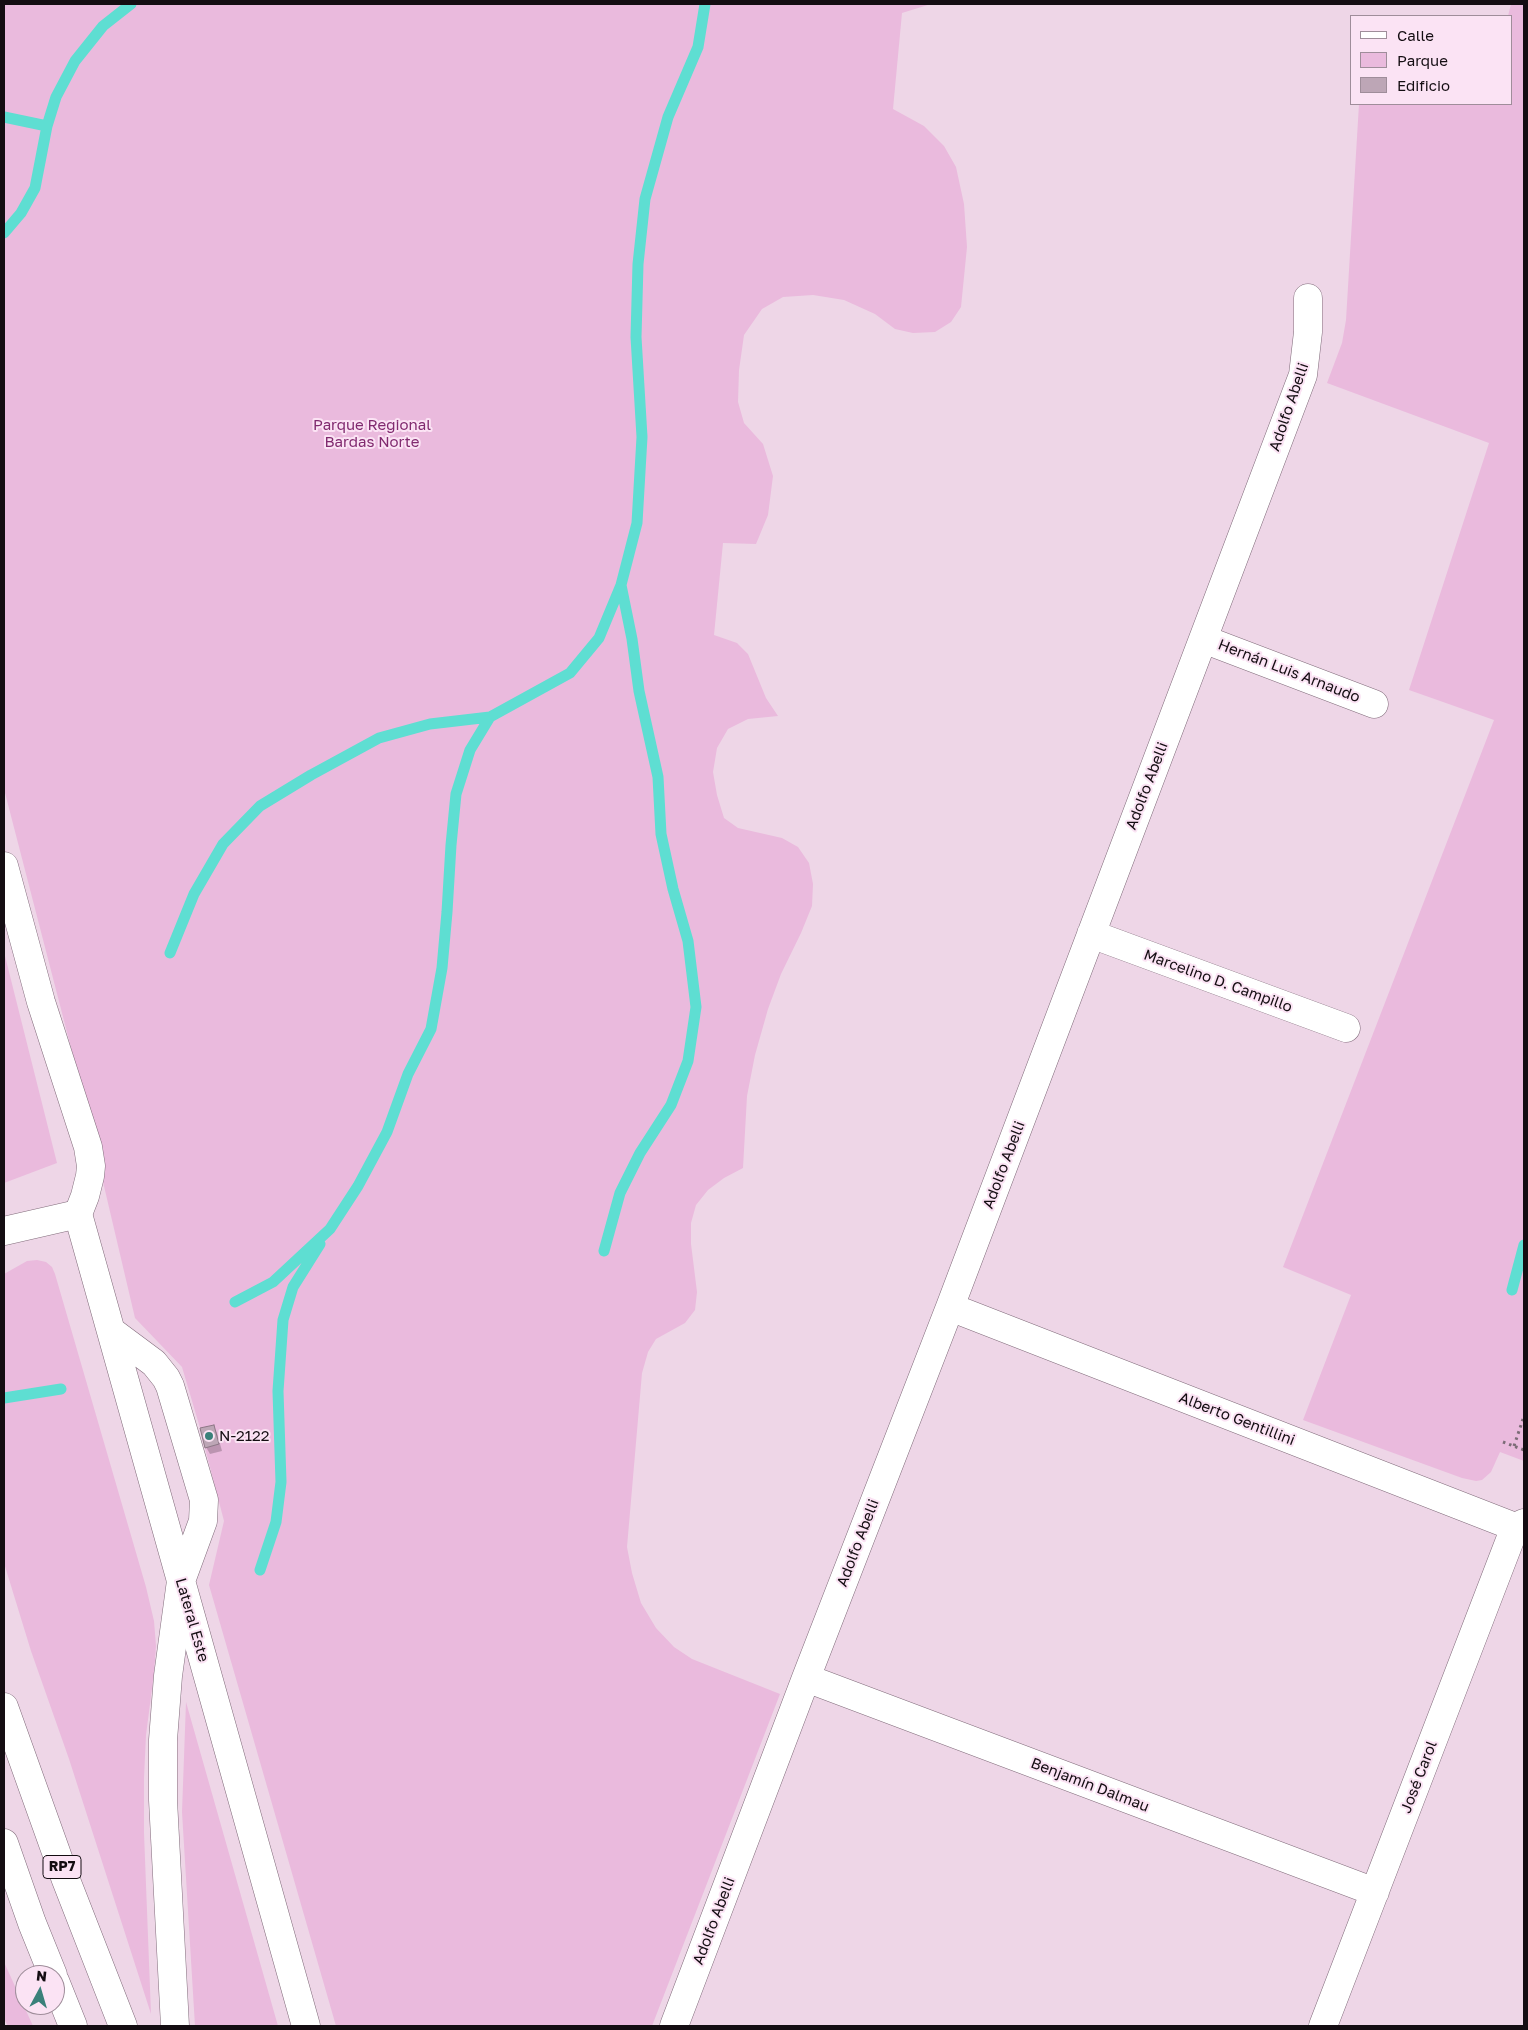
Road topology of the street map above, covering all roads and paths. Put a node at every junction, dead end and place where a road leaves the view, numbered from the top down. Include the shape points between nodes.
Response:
1 (1308, 298) dead end
2 (1204, 639) junction
3 (1374, 704) dead end
4 (4, 866) edge
5 (1091, 934) junction
6 (1346, 1028) dead end
7 (78, 1214) junction
8 (4, 1231) edge
9 (950, 1307) junction
10 (110, 1331) junction
11 (1524, 1416) edge
12 (1503, 1442) dead end
13 (1514, 1446) junction
14 (1524, 1450) edge
15 (1520, 1525) edge
16 (181, 1581) junction
17 (806, 1678) junction
18 (4, 1707) edge
19 (4, 1843) edge
20 (1375, 1892) junction
21 (49, 1965) edge
22 (65, 2006) edge
23 (73, 2026) edge
24 (123, 2026) edge
25 (175, 2026) edge
26 (306, 2026) edge
27 (674, 2026) edge
28 (1323, 2026) edge

1 - 2 main road, Adolfo Abelli via 1304,375
2 - 3 main road, Hernán Luis Arnaudo
2 - 5 main road, Adolfo Abelli
4 - 7 main road via 41,1002 88,1147 90,1176
5 - 6 main road, Marcelino D. Campillo
5 - 9 main road, Adolfo Abelli
7 - 8 main road
7 - 10 main road, Lateral Este
9 - 15 main road, Alberto Gentillini
9 - 17 main road, Adolfo Abelli
10 - 16 main road, Lateral Este
10 - 16 main road via 154,1363 166,1378 204,1500 203,1521
11 - 13 path
12 - 13 path
13 - 14 path
15 - 20 main road, José Carol
16 - 25 main road via 168,1676 163,1766
16 - 26 main road, Lateral Este
17 - 20 main road, Benjamín Dalmau
17 - 27 main road, Adolfo Abelli
18 - 24 main road, RP7
19 - 21 main road
20 - 28 main road, José Carol
22 - 23 main road

